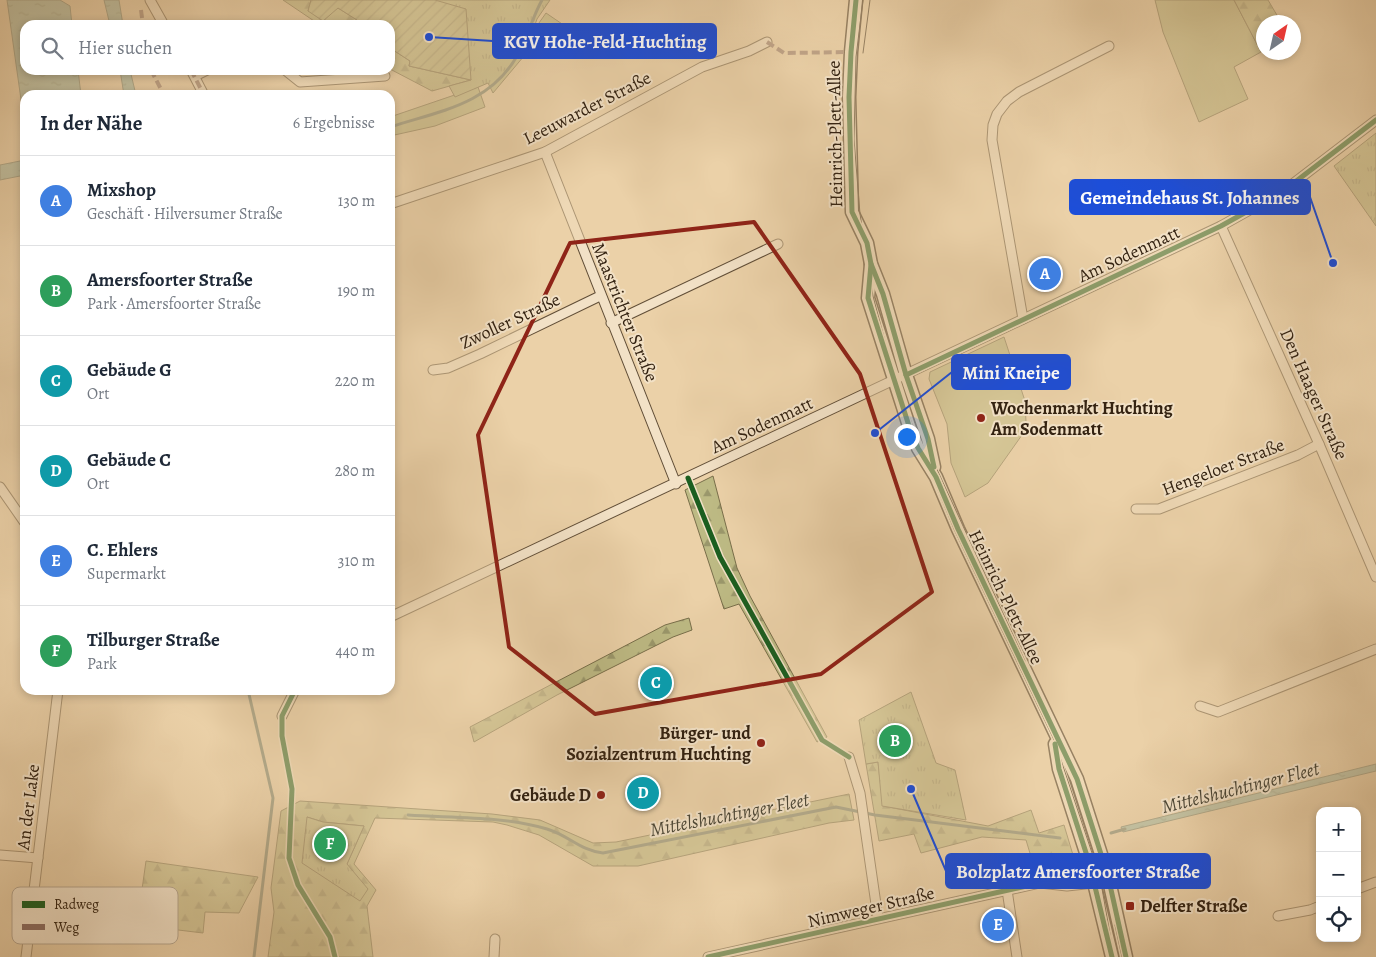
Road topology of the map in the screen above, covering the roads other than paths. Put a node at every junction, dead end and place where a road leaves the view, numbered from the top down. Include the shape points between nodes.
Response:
1 (150, 0) edge
2 (856, 0) edge
3 (161, 20) edge
4 (767, 42) dead end
5 (1109, 46) dead end
6 (194, 75) edge
7 (291, 75) edge
8 (385, 76) dead end
9 (202, 90) edge
10 (1376, 120) edge
11 (545, 152) junction
12 (395, 202) edge
13 (1221, 226) junction
14 (778, 244) dead end
15 (871, 264) junction
16 (600, 296) junction
17 (1023, 319) junction
18 (611, 323) junction
19 (433, 370) dead end
20 (906, 375) junction
21 (894, 380) junction
22 (1319, 444) junction
23 (936, 477) junction
24 (676, 484) junction
25 (0, 487) edge
26 (1136, 509) dead end
27 (20, 516) edge
28 (1376, 577) edge
29 (395, 615) edge
30 (1376, 649) edge
31 (57, 695) edge
32 (292, 695) edge
33 (1200, 706) dead end
34 (282, 716) dead end
35 (1052, 729) junction
36 (849, 757) dead end
37 (0, 855) edge
38 (38, 858) junction
39 (1089, 862) junction
40 (1106, 871) junction
41 (1376, 882) edge
42 (1040, 883) junction
43 (1094, 883) junction
44 (34, 887) edge
45 (1361, 888) edge
46 (1007, 890) junction
47 (1316, 908) edge
48 (1278, 916) dead end
49 (878, 918) junction
50 (495, 938) dead end
51 (28, 944) edge
52 (753, 953) edge
53 (26, 957) edge
54 (494, 957) edge
55 (708, 957) edge
56 (1017, 957) edge
57 (1112, 957) edge
58 (1126, 957) edge

1 - 3 street
2 - 15 main road, Heinrich-Plett-Allee via 849,97 851,209 867,243
4 - 11 street, Leeuwarder Straße via 699,69
5 - 17 street via 1019,92 1004,104 993,125 992,140
6 - 9 street
7 - 8 street via 300,82
10 - 13 street, Am Sodenmatt via 1282,192
11 - 12 street, Leeuwarder Straße
11 - 16 street, Maastrichter Straße
13 - 17 street, Am Sodenmatt
13 - 22 street, Den Haager Straße
14 - 18 street
15 - 20 main road, Heinrich-Plett-Allee
15 - 21 main road, Heinrich-Plett-Allee via 868,298
16 - 18 street, Maastrichter Straße
16 - 19 street, Zwoller Straße via 456,364
17 - 20 street, Am Sodenmatt
18 - 24 street, Maastrichter Straße
20 - 21 street, Am Sodenmatt
20 - 23 main road, Heinrich-Plett-Allee via 928,438
21 - 23 main road, Heinrich-Plett-Allee via 918,448
21 - 24 street, Am Sodenmatt
22 - 26 street, Hengeloer Straße via 1159,509
22 - 28 street, Den Haager Straße
23 - 35 main road, Heinrich-Plett-Allee
24 - 29 street, Am Sodenmatt
25 - 27 street
30 - 33 street via 1218,712
31 - 38 street, An der Lake
32 - 34 street
35 - 39 main road, Heinrich-Plett-Allee via 1059,769
35 - 40 main road, Heinrich-Plett-Allee via 1078,780
36 - 49 street via 860,793
37 - 38 street
38 - 44 street, An der Lake
39 - 40 street
39 - 42 street, Nimweger Straße
39 - 43 main road, Heinrich-Plett-Allee
40 - 43 street
40 - 58 main road, Heinrich-Plett-Allee
41 - 45 street
42 - 43 street, Nimweger Straße via 1066,886
42 - 46 street, Nimweger Straße
43 - 57 main road, Heinrich-Plett-Allee
46 - 49 street, Nimweger Straße
46 - 56 street
47 - 48 street
49 - 52 street, Nimweger Straße
50 - 54 street
51 - 53 street, An der Lake
52 - 55 street, Nimweger Straße

